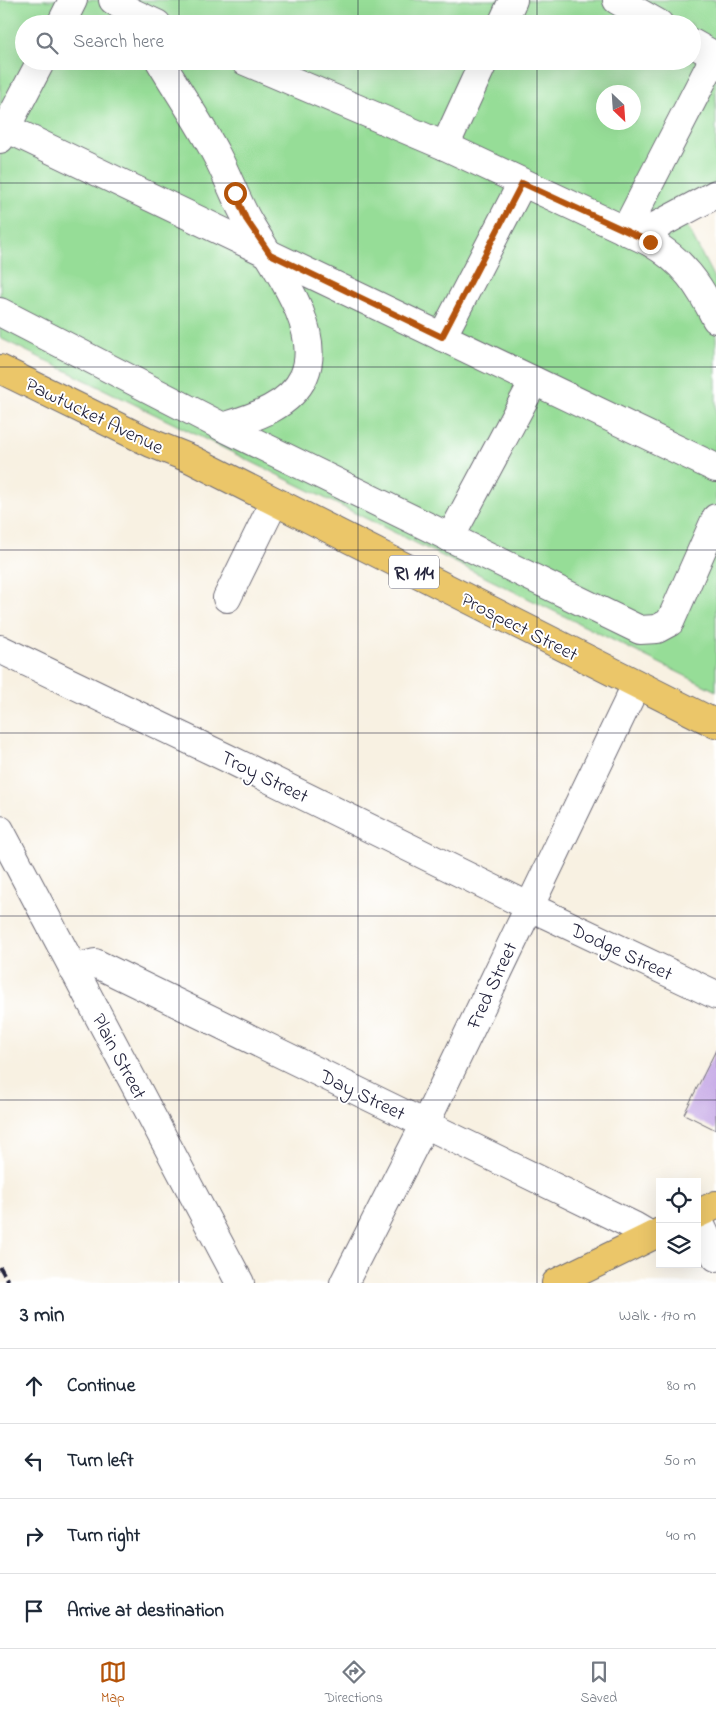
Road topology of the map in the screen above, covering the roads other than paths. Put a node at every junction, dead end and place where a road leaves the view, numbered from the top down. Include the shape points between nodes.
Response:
1 (73, 0) edge
2 (513, 0) edge
3 (617, 0) edge
4 (127, 9) edge
5 (66, 15) edge
6 (139, 15) edge
7 (506, 15) edge
8 (643, 15) edge
9 (708, 51) edge
10 (701, 66) edge
11 (36, 70) edge
12 (165, 70) edge
13 (267, 70) edge
14 (480, 70) edge
15 (699, 70) edge
16 (2, 131) edge
17 (445, 146) junction
18 (522, 183) junction
19 (716, 194) edge
20 (625, 231) junction
21 (650, 242) junction
22 (270, 254) junction
23 (0, 312) edge
24 (716, 319) edge
25 (442, 337) junction
26 (0, 369) edge
27 (534, 381) junction
28 (223, 427) junction
29 (191, 459) joint
30 (716, 468) edge
31 (274, 502) junction
32 (716, 518) edge
33 (450, 538) junction
34 (227, 598) dead end
35 (0, 649) edge
36 (636, 685) junction
37 (716, 724) edge
38 (0, 830) edge
39 (528, 906) junction
40 (73, 969) junction
41 (716, 996) edge
42 (425, 1124) junction
43 (716, 1205) edge
44 (701, 1214) edge
45 (700, 1223) edge
46 (655, 1234) edge
47 (716, 1257) edge
48 (240, 1283) edge
49 (344, 1283) edge
50 (556, 1283) edge

1 - 5 street
2 - 7 street
3 - 8 street
4 - 6 street
9 - 10 street
11 - 16 street
12 - 22 street via 216,154 246,219
13 - 17 street
14 - 17 street
15 - 20 street
16 - 22 street
17 - 18 street
18 - 20 street
18 - 25 street
19 - 21 street via 658,225
20 - 21 street
21 - 24 street via 669,253 687,270
22 - 25 street
22 - 28 street via 287,283 302,321 308,356 304,375 286,400
23 - 28 street
25 - 27 street
26 - 29 main road, Pawtucket Avenue / RI 114 via 151,443
27 - 30 street
27 - 33 street
28 - 33 street
29 - 31 main road, Prospect Street / RI 114
31 - 34 street
31 - 36 main road, Prospect Street / RI 114
32 - 33 street via 670,622 657,629 640,630
35 - 39 street, Troy Street
36 - 37 main road, Prospect Street / RI 114
36 - 39 street, Fred Street
38 - 40 street, Plain Street
39 - 41 street, Dodge Street
39 - 42 street, Fred Street
40 - 42 street, Day Street via 96,963
40 - 48 street, Plain Street
42 - 46 street, Day Street
42 - 49 street, Fred Street
43 - 44 main road
45 - 47 street
46 - 50 main road

